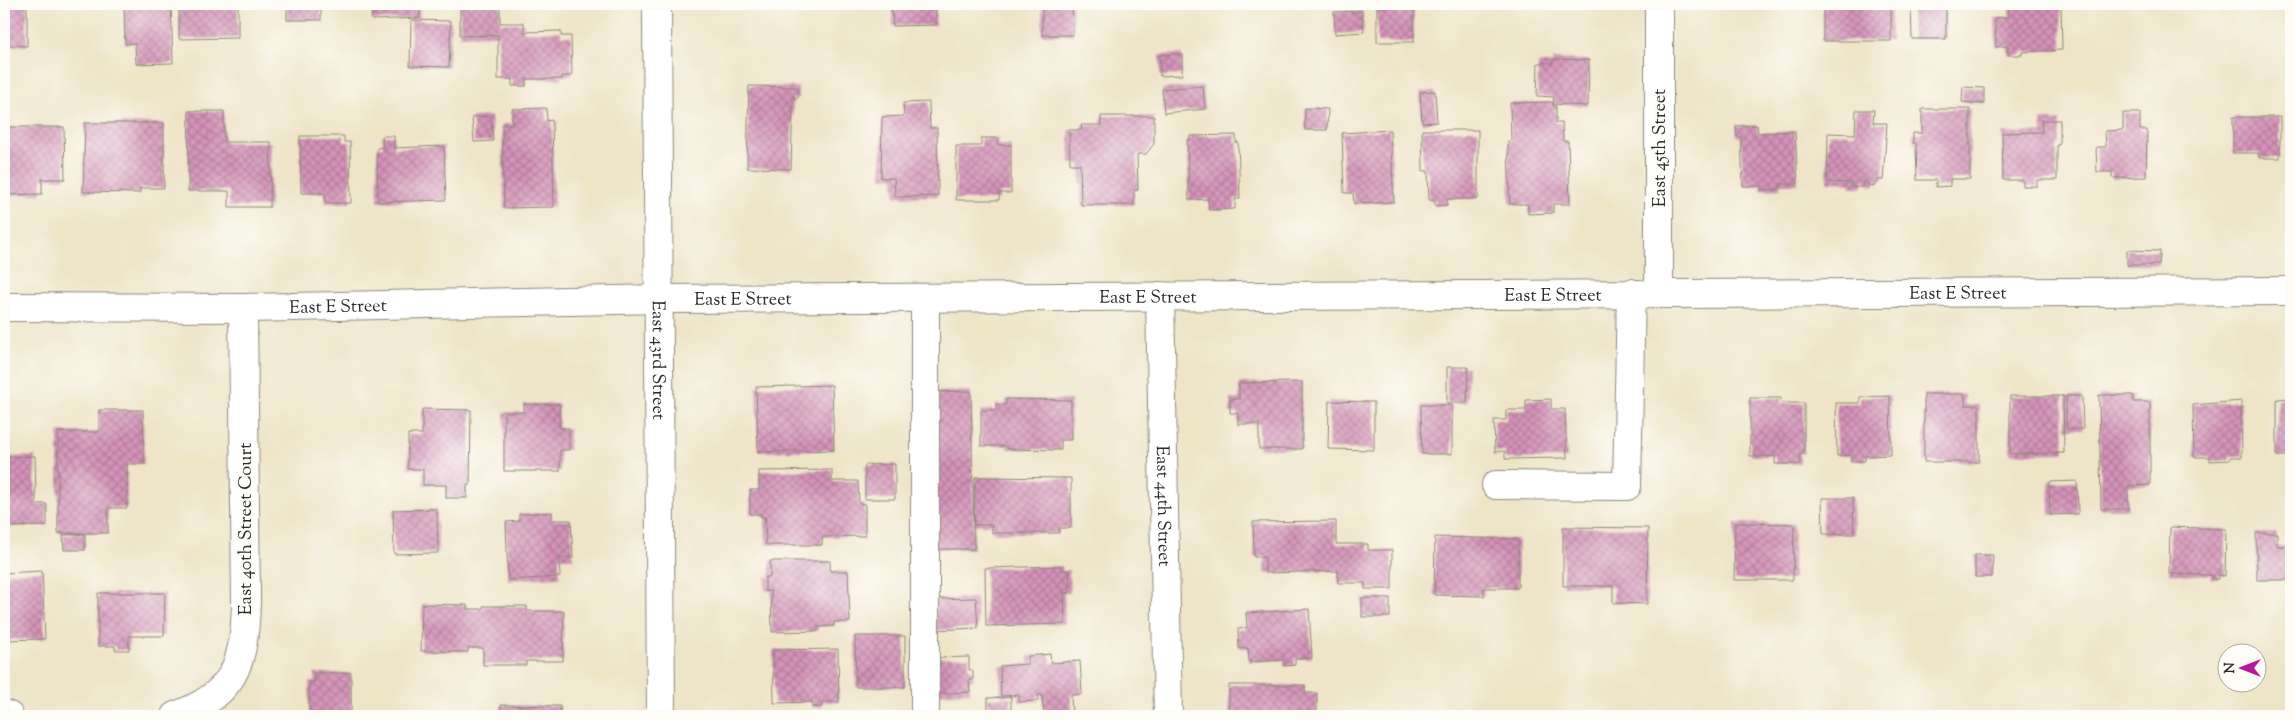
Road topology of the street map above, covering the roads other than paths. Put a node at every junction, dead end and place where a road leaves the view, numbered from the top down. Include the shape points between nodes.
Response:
1 (657, 4) edge
2 (1659, 4) edge
3 (2291, 291) edge
4 (1631, 293) junction
5 (1658, 293) junction
6 (1160, 296) junction
7 (925, 298) junction
8 (659, 299) junction
9 (4, 306) edge
10 (243, 308) junction
11 (1496, 485) dead end
12 (4, 714) edge
13 (9, 716) edge
14 (175, 716) edge
15 (661, 716) edge
16 (925, 716) edge
17 (1168, 716) edge

1 - 8 street, East 43rd Street
2 - 5 street, East 45th Street
3 - 5 street, East E Street
4 - 5 street, East E Street
4 - 6 street, East E Street
4 - 11 street via 1628,486
6 - 7 street, East E Street
6 - 17 street, East 44th Street
7 - 8 street, East E Street
7 - 16 street
8 - 10 street, East E Street
8 - 15 street, East 43rd Street
9 - 10 street, East E Street
10 - 14 street, East 40th Street Court via 246,604 242,645 237,665 224,688 201,706
12 - 13 street

